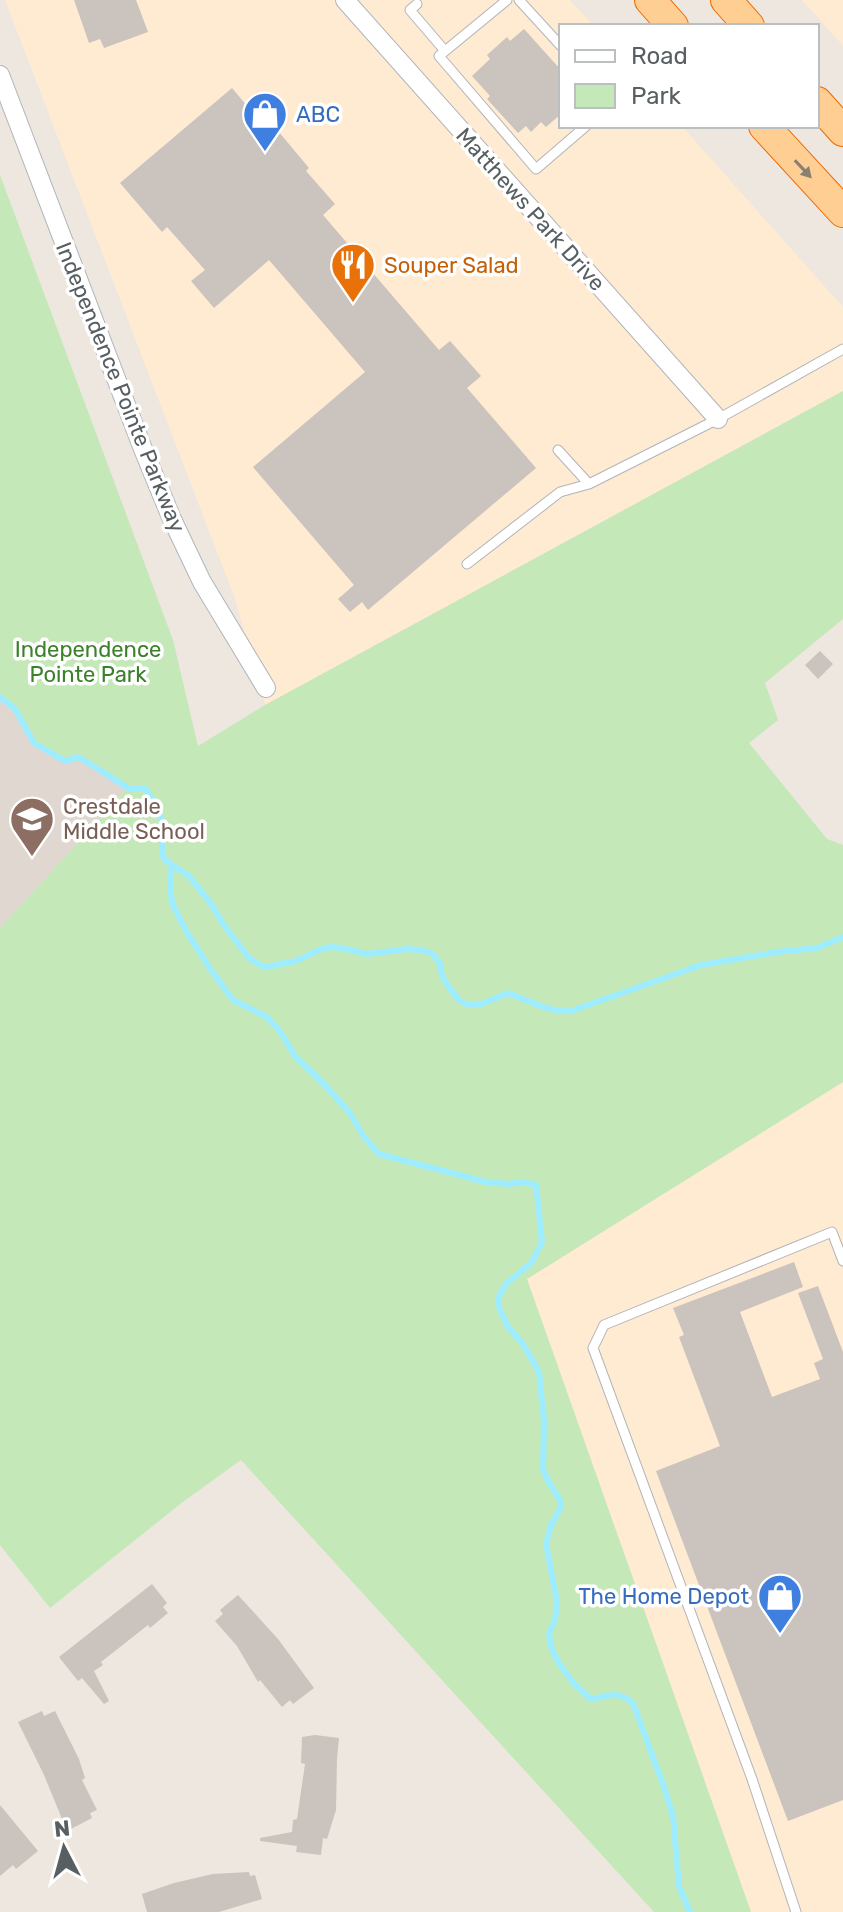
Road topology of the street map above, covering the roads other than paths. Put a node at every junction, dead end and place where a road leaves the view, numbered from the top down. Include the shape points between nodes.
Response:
1 (346, 0) edge
2 (507, 0) edge
3 (519, 0) edge
4 (650, 0) edge
5 (726, 0) edge
6 (418, 1) edge
7 (671, 24) edge
8 (747, 24) edge
9 (559, 44) edge
10 (445, 51) junction
11 (0, 75) edge
12 (584, 128) edge
13 (766, 128) edge
14 (843, 212) edge
15 (843, 349) edge
16 (718, 419) junction
17 (558, 450) dead end
18 (589, 484) junction
19 (467, 564) dead end
20 (266, 688) dead end
21 (843, 1228) edge
22 (832, 1232) junction
23 (843, 1261) edge
24 (796, 1912) edge

1 - 16 street, Matthews Park Drive
2 - 10 lane
3 - 9 lane
4 - 7 highway
5 - 8 highway
6 - 10 lane via 410,10
10 - 12 lane via 439,56 536,169
11 - 20 street, Independence Pointe Parkway via 171,517 202,582
13 -> 14 highway
15 - 16 lane
16 - 18 lane
17 - 18 lane
18 - 19 lane via 560,492
21 - 22 lane
22 - 23 lane
22 - 24 lane via 604,1325 593,1348

